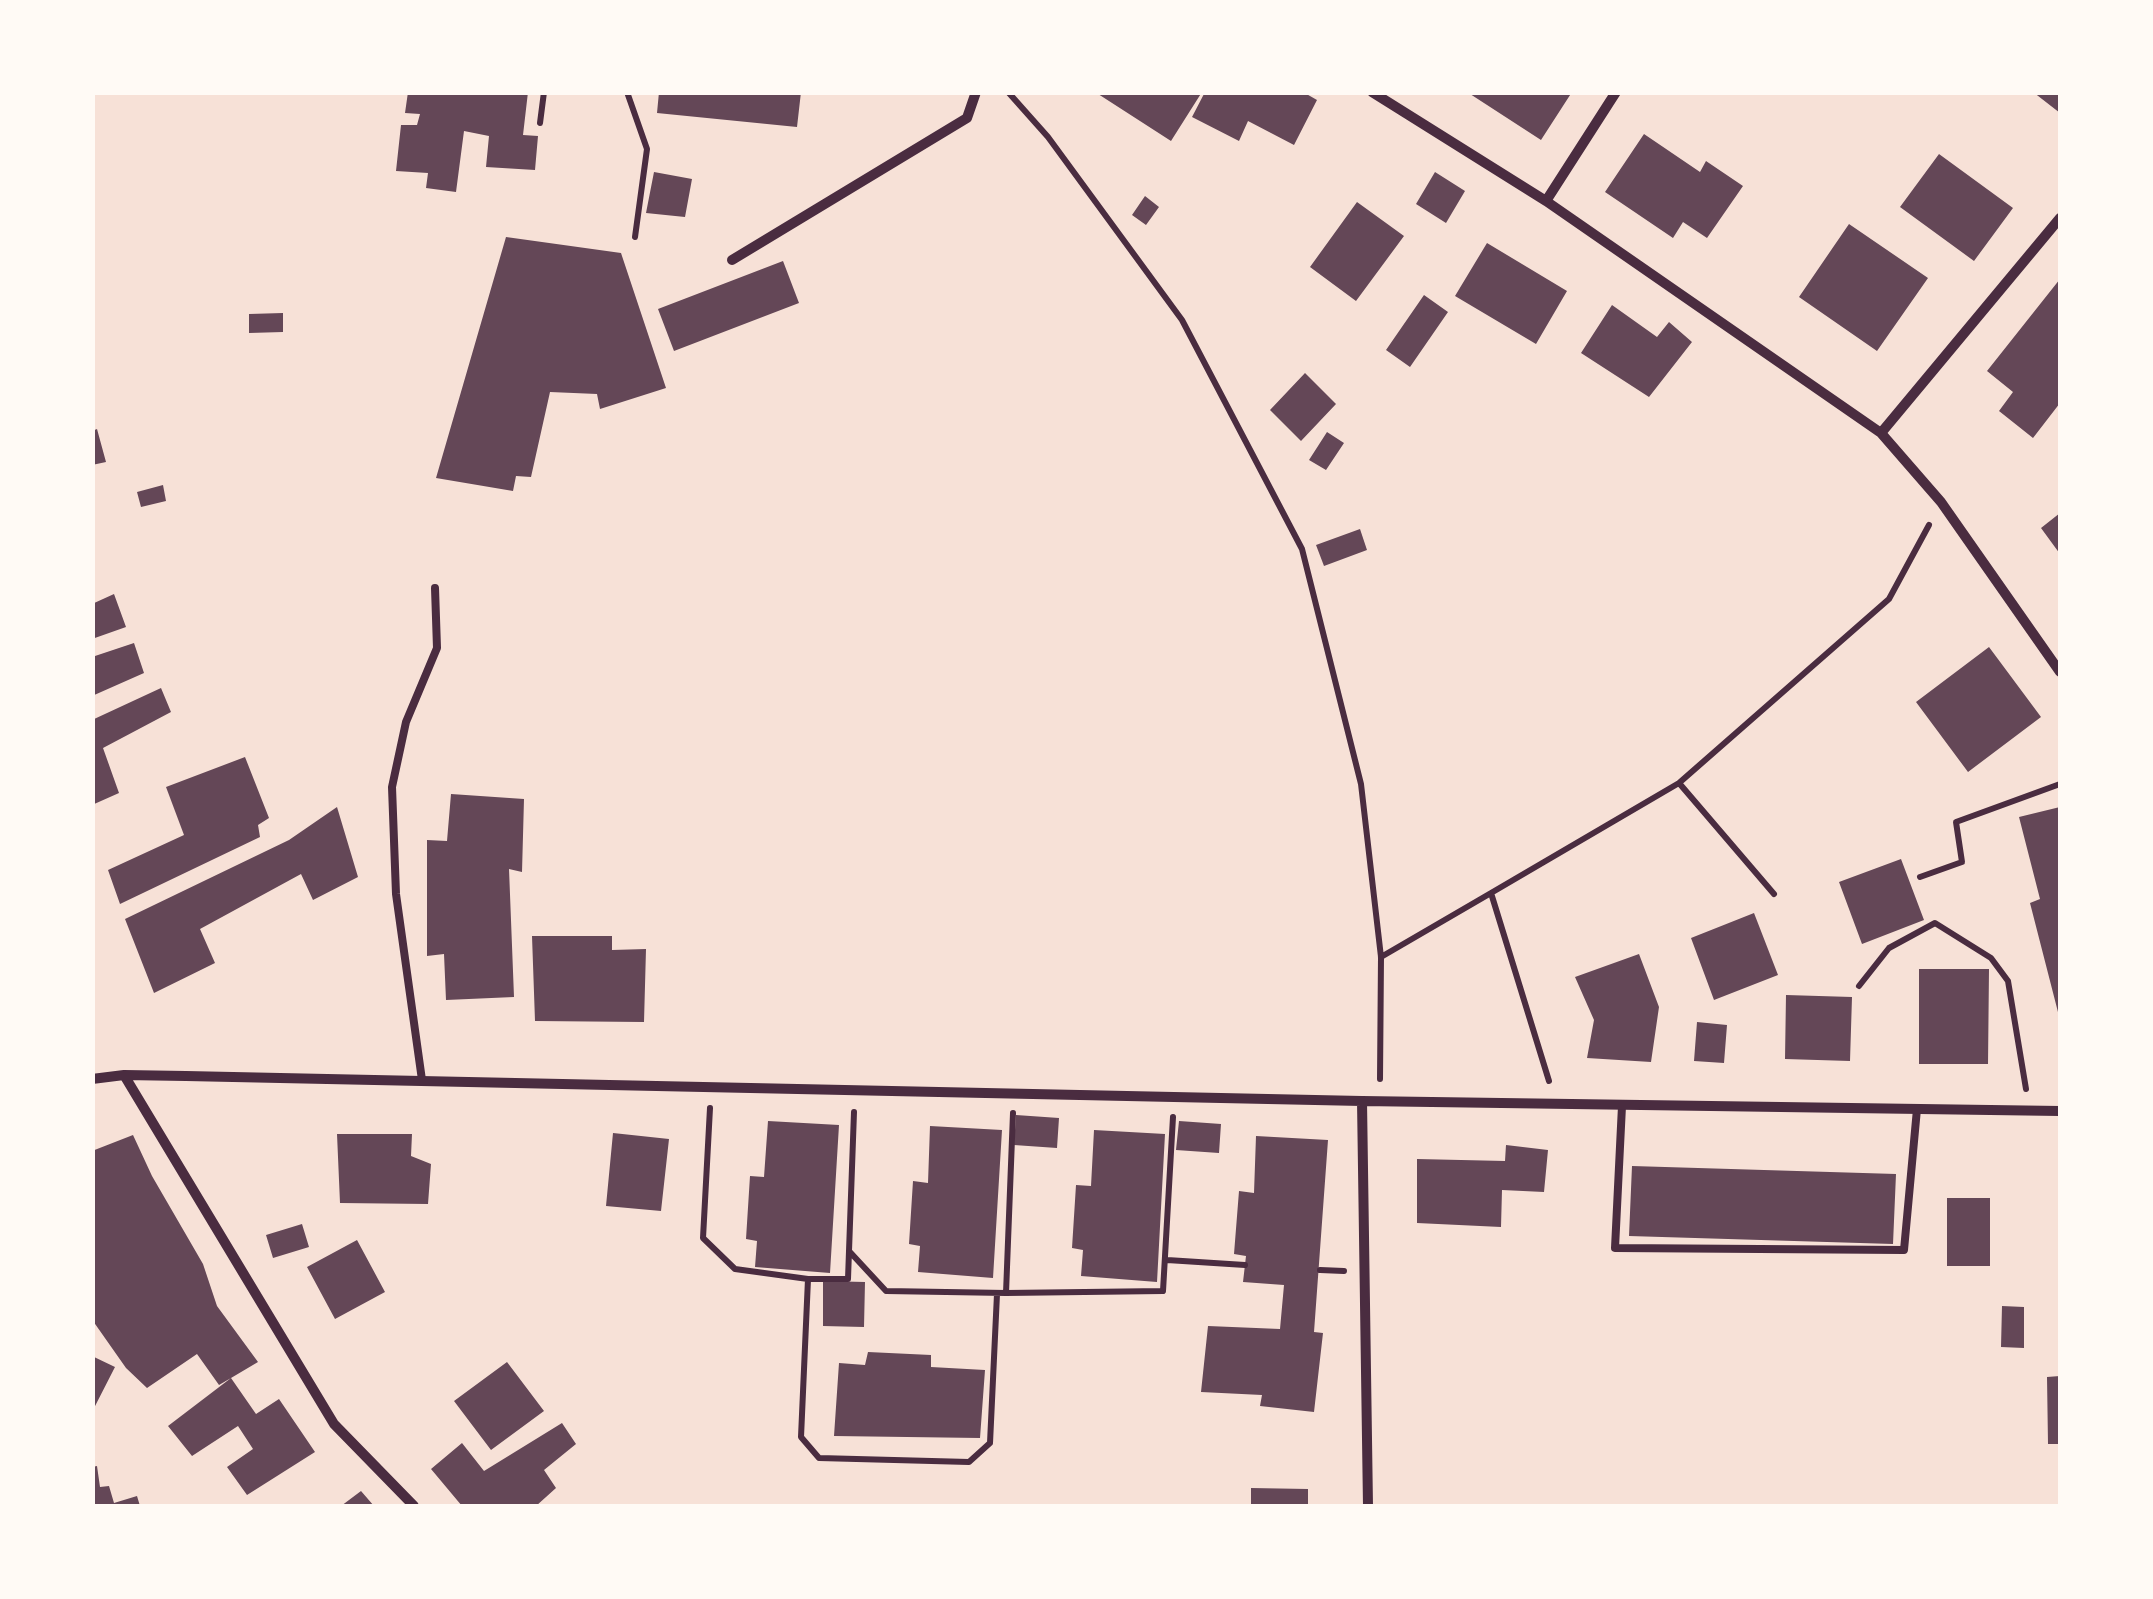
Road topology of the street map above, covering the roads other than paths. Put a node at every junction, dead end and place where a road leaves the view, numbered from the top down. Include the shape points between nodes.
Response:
1 (976, 92) edge
2 (1372, 92) edge
3 (1616, 92) edge
4 (1546, 201) junction
5 (2060, 218) edge
6 (732, 260) dead end
7 (1881, 433) junction
8 (436, 588) dead end
9 (2060, 672) edge
10 (124, 1075) junction
11 (92, 1079) edge
12 (422, 1080) junction
13 (1362, 1101) junction
14 (1622, 1106) junction
15 (1918, 1109) junction
16 (2060, 1111) edge
17 (414, 1506) edge
18 (1368, 1506) edge

1 - 6 street via 967,118
2 - 4 street
3 - 4 street
4 - 7 street
5 - 7 street
7 - 9 street via 1942,502
8 - 12 lane via 437,648 406,722 392,787 396,894
10 - 11 street
10 - 12 street
10 - 17 street via 334,1424
12 - 13 street
13 - 14 street
13 - 18 street
14 - 15 street
14 - 15 lane via 1615,1248 1904,1250
15 - 16 street

